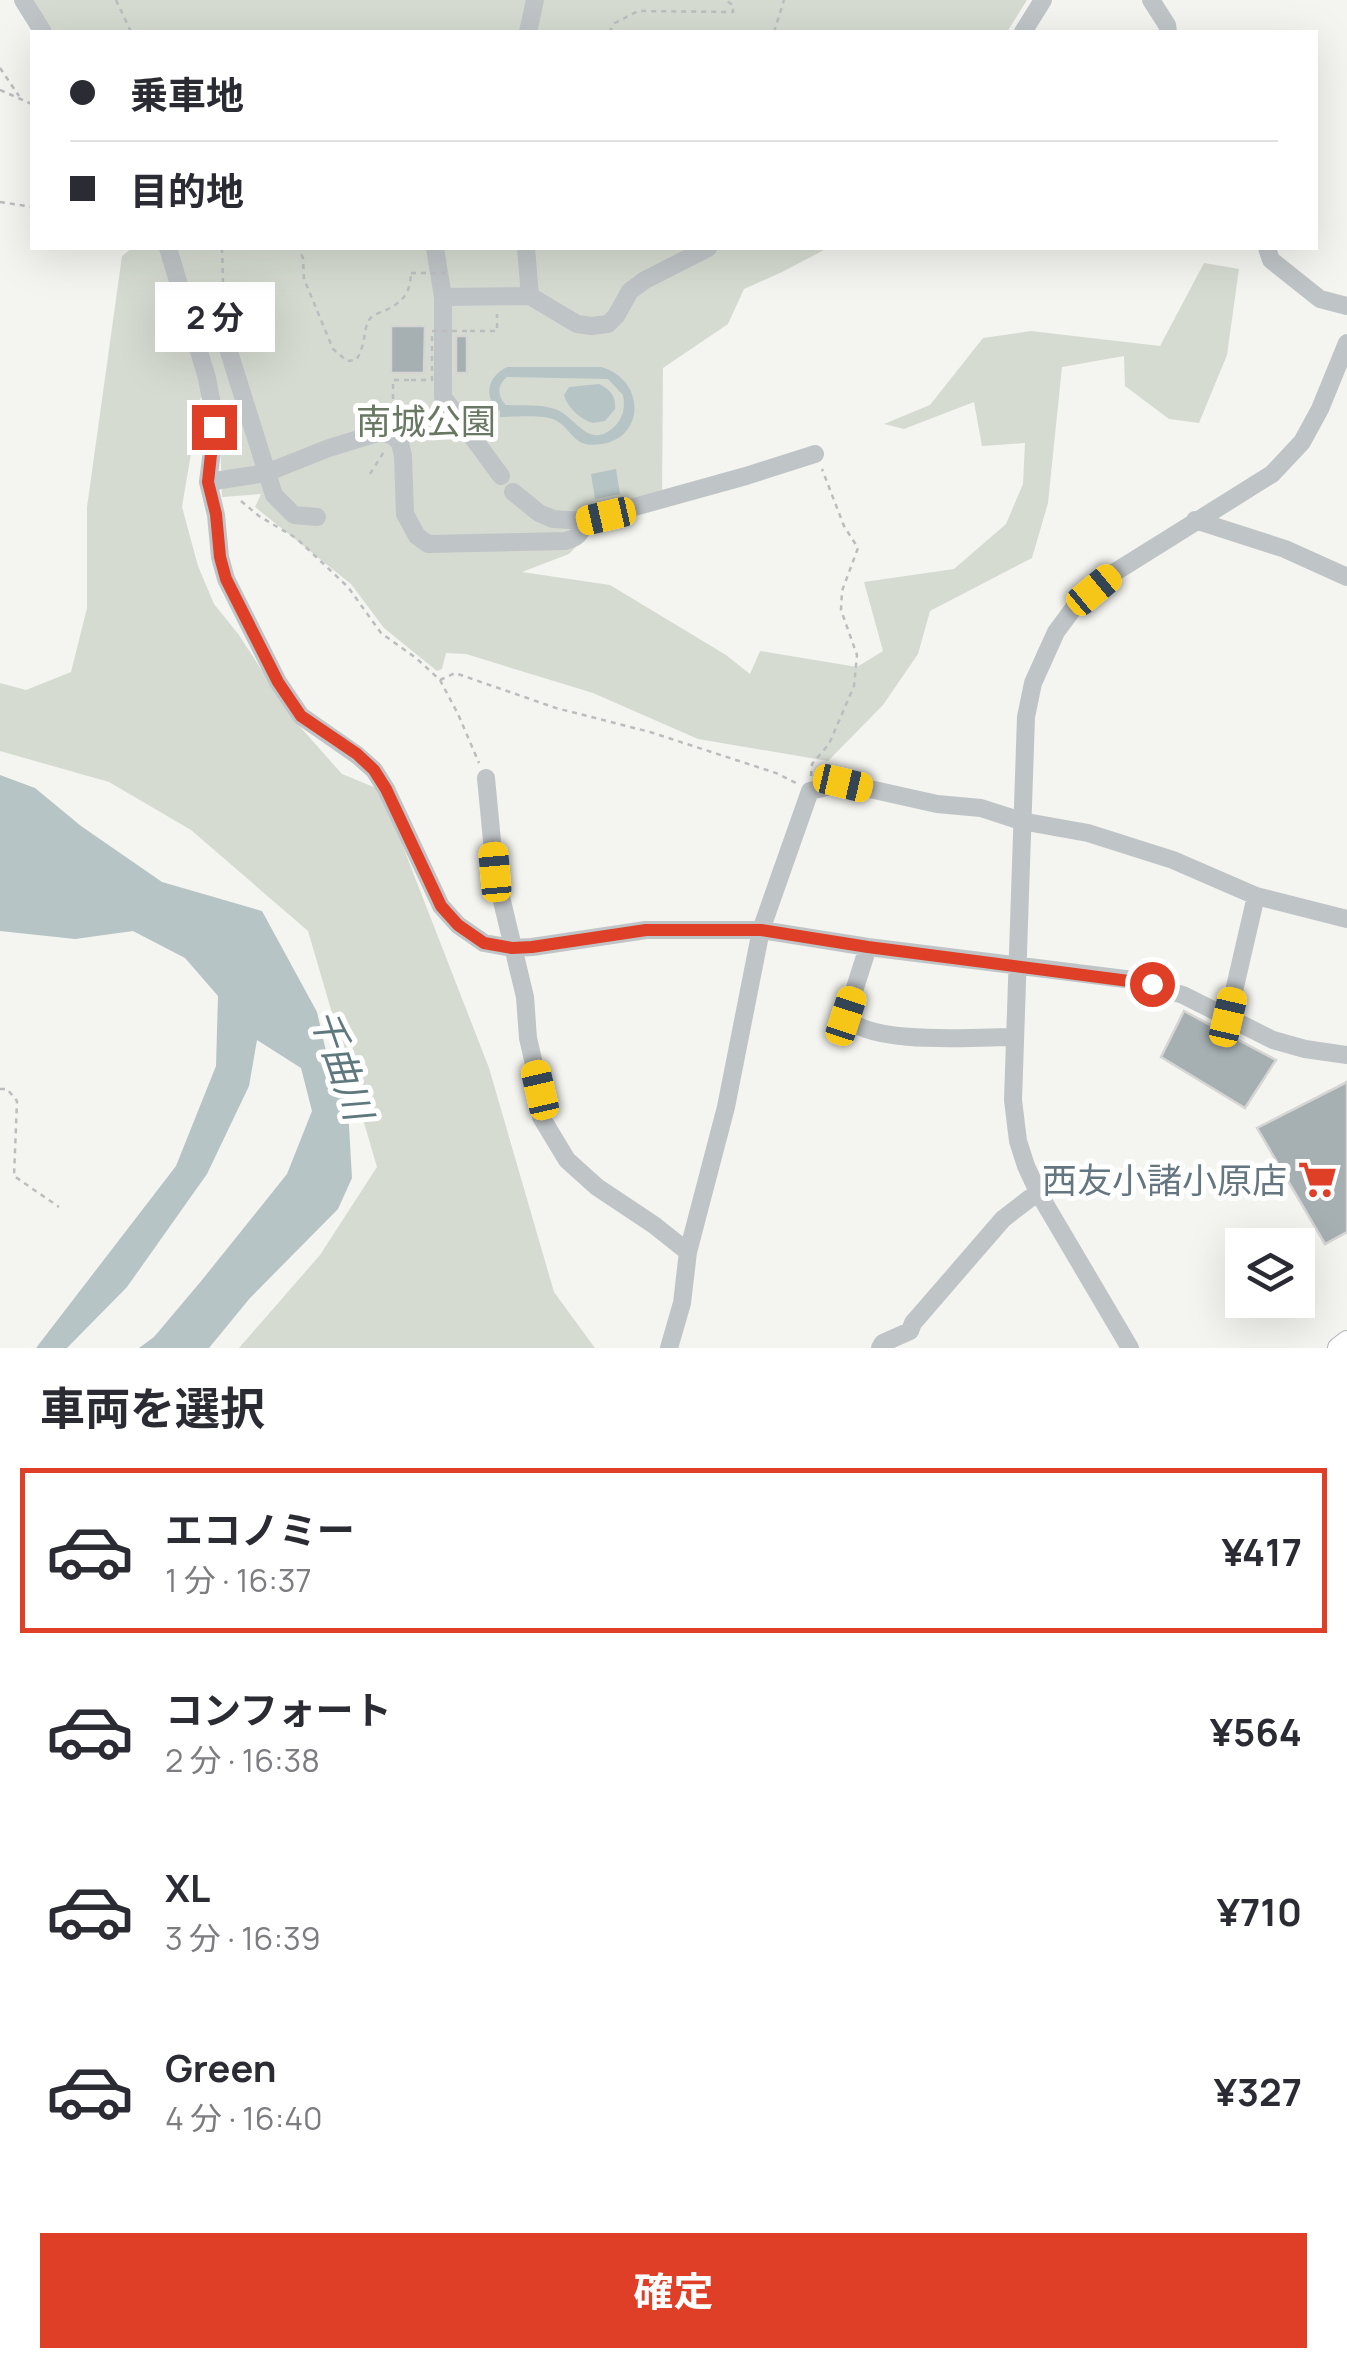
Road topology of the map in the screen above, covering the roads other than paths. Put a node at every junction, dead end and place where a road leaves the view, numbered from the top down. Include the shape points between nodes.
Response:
1 (23, 0) edge
2 (535, 0) edge
3 (1043, 0) edge
4 (1151, 0) edge
5 (42, 30) edge
6 (528, 30) edge
7 (1023, 30) edge
8 (1168, 30) edge
9 (169, 250) edge
10 (435, 250) edge
11 (526, 250) edge
12 (704, 250) edge
13 (1268, 250) edge
14 (530, 296) junction
15 (443, 297) junction
16 (1347, 306) edge
17 (224, 336) road end
18 (1347, 343) edge
19 (815, 454) road end
20 (266, 474) junction
21 (501, 476) dead end
22 (208, 482) junction
23 (513, 492) dead end
24 (317, 518) dead end
25 (1196, 520) junction
26 (584, 521) junction
27 (1347, 576) edge
28 (486, 778) road end
29 (1021, 822) junction
30 (1256, 896) junction
31 (1347, 919) edge
32 (761, 930) junction
33 (868, 947) junction
34 (512, 948) junction
35 (1016, 967) junction
36 (1228, 1017) junction
37 (1013, 1037) junction
38 (1347, 1055) edge
39 (1038, 1192) junction
40 (688, 1252) junction
41 (914, 1340) edge
42 (1347, 1341) edge
43 (668, 1348) edge
44 (880, 1348) edge
45 (1130, 1348) edge
46 (1338, 1348) edge

1 - 5 street
2 - 6 street
3 - 7 street
4 - 8 street
9 - 22 street via 212,404
10 - 15 street
11 - 14 street
12 - 14 street via 645,280 608,324 577,324
13 - 16 street via 1271,260 1320,299
14 - 15 street
15 - 21 street via 443,397
17 - 20 street
18 - 25 street via 1302,442 1272,474
19 - 26 street
20 - 22 street
20 - 24 street via 274,495 294,515
20 - 26 street via 393,427 403,456 404,514 428,544 565,541 582,532
22 - 34 street via 226,579 278,682 301,716 374,770 441,906 484,943
23 - 26 street via 553,519
25 - 27 street
25 - 29 street via 1112,574 1056,632 1026,718
28 - 34 street via 495,872
29 - 30 street via 1088,833
29 - 32 street via 981,808 843,783 810,790
29 - 35 street
30 - 31 street
30 - 36 street
32 - 33 street
32 - 34 street via 646,930
32 - 40 street via 726,1107
33 - 35 street
33 - 37 street via 846,1016 852,1026 912,1038
34 - 40 street via 526,997 541,1116 567,1160
35 - 36 street via 1152,984
35 - 37 street
36 - 38 street via 1273,1040
37 - 39 street via 1014,1121
39 - 41 street via 1003,1219 914,1323
39 - 45 street
40 - 43 street
41 - 44 street
42 - 46 main road

